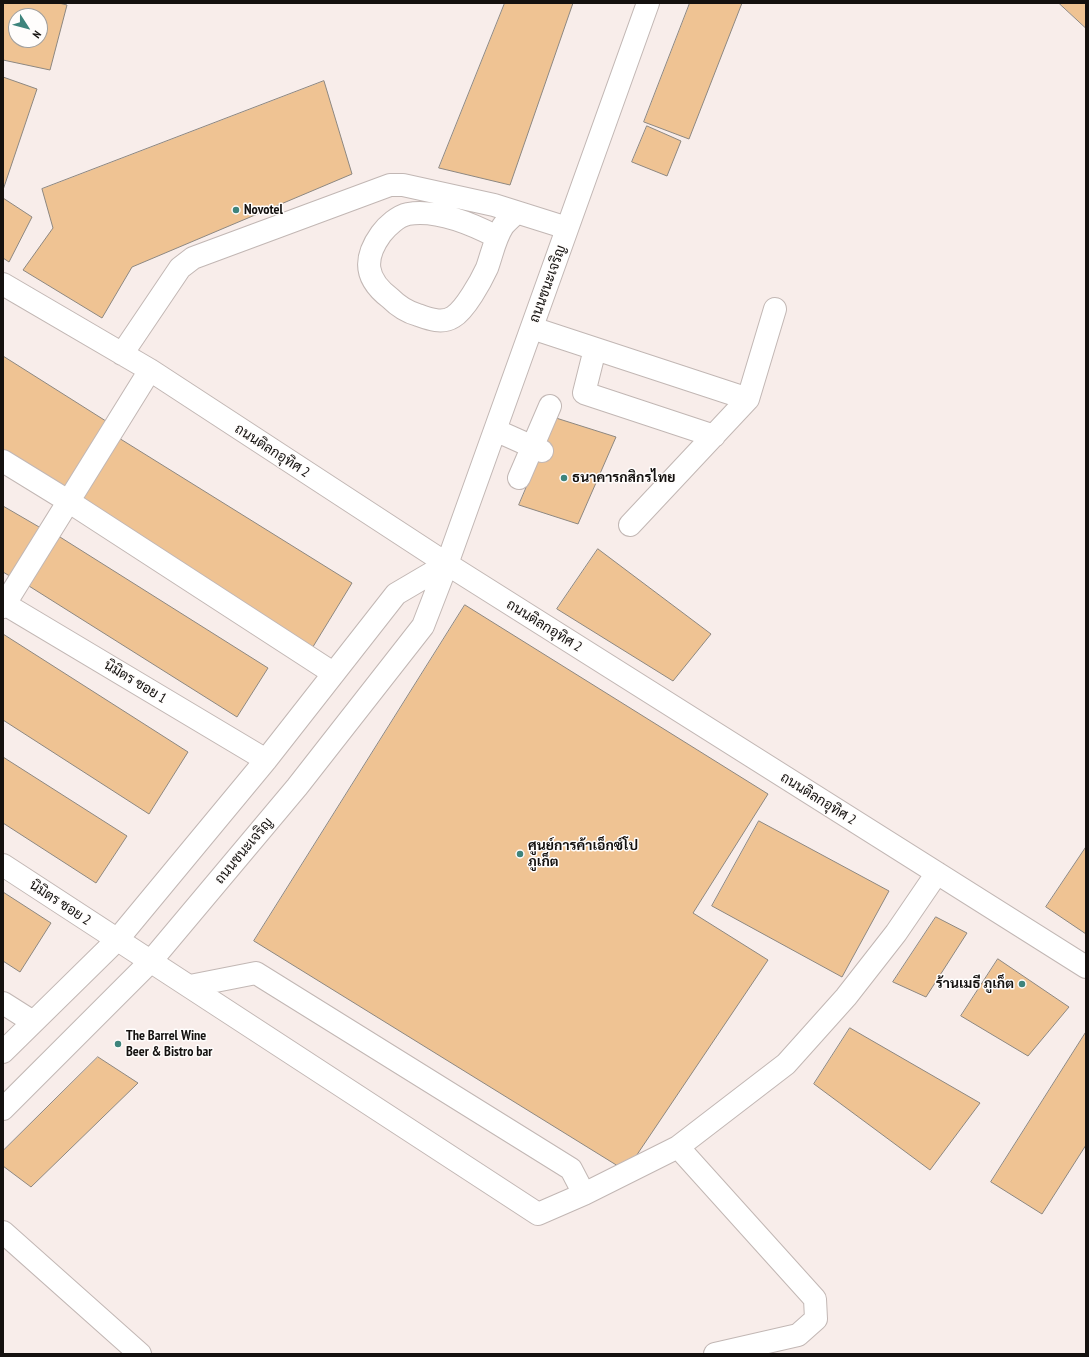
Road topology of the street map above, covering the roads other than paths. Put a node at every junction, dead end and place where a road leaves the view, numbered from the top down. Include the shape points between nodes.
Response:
1 (648, 3) edge
2 (516, 213) junction
3 (567, 228) junction
4 (497, 237) junction
5 (3, 284) edge
6 (775, 309) dead end
7 (532, 328) junction
8 (595, 349) junction
9 (122, 354) junction
10 (150, 370) junction
11 (748, 399) junction
12 (550, 406) dead end
13 (495, 430) junction
14 (714, 436) junction
15 (538, 448) junction
16 (3, 461) edge
17 (519, 478) dead end
18 (68, 500) junction
19 (630, 525) dead end
20 (447, 564) junction
21 (4, 605) edge
22 (333, 673) junction
23 (266, 760) junction
24 (3, 865) edge
25 (937, 873) junction
26 (117, 940) junction
27 (151, 961) junction
28 (1086, 967) edge
29 (190, 986) junction
30 (3, 1003) edge
31 (34, 1022) junction
32 (3, 1052) edge
33 (3, 1109) edge
34 (678, 1147) junction
35 (584, 1194) junction
36 (3, 1232) edge
37 (140, 1354) edge
38 (715, 1354) edge

1 - 3 street, ถนนชนะเจริญ
2 - 3 street
2 - 4 street
2 - 9 street via 494,205 403,184 390,185 193,258 180,268
3 - 7 street, ถนนชนะเจริญ
4 - 4 street via 487,268 460,312 452,318 440,321 409,312 378,289 372,279 368,264 370,254 383,231 401,216 442,216
5 - 9 street, ถนนติลกอุทิศ 2
6 - 11 street
7 - 8 street
7 - 13 street, ถนนชนะเจริญ
8 - 11 street
8 - 14 street via 584,393
9 - 10 street, ถนนติลกอุทิศ 2
10 - 18 street
10 - 20 street, ถนนติลกอุทิศ 2
11 - 14 street
12 - 15 street
13 - 15 street
13 - 20 street, ถนนชนะเจริญ
14 - 19 street
15 - 17 street
16 - 18 street
18 - 21 street
18 - 22 street
20 - 22 street via 396,594
20 - 25 street, ถนนติลกอุทิศ 2
20 - 27 street, ถนนชนะเจริญ via 422,626 297,787
21 - 23 street, นิมิตร ซอย 1
22 - 23 street
23 - 26 street
24 - 26 street, นิมิตร ซอย 2
25 - 28 street, ถนนติลกอุทิศ 2
25 - 34 street via 896,933 846,997 786,1064
26 - 27 street, นิมิตร ซอย 2
26 - 31 street
27 - 29 street, นิมิตร ซอย 2
27 - 33 street, ถนนชนะเจริญ
29 - 35 street, นิมิตร ซอย 2 via 538,1214
29 - 35 street via 256,973 571,1169
30 - 31 street
31 - 32 street
34 - 35 street
34 - 38 street via 815,1299 816,1319 798,1335
36 - 37 street

